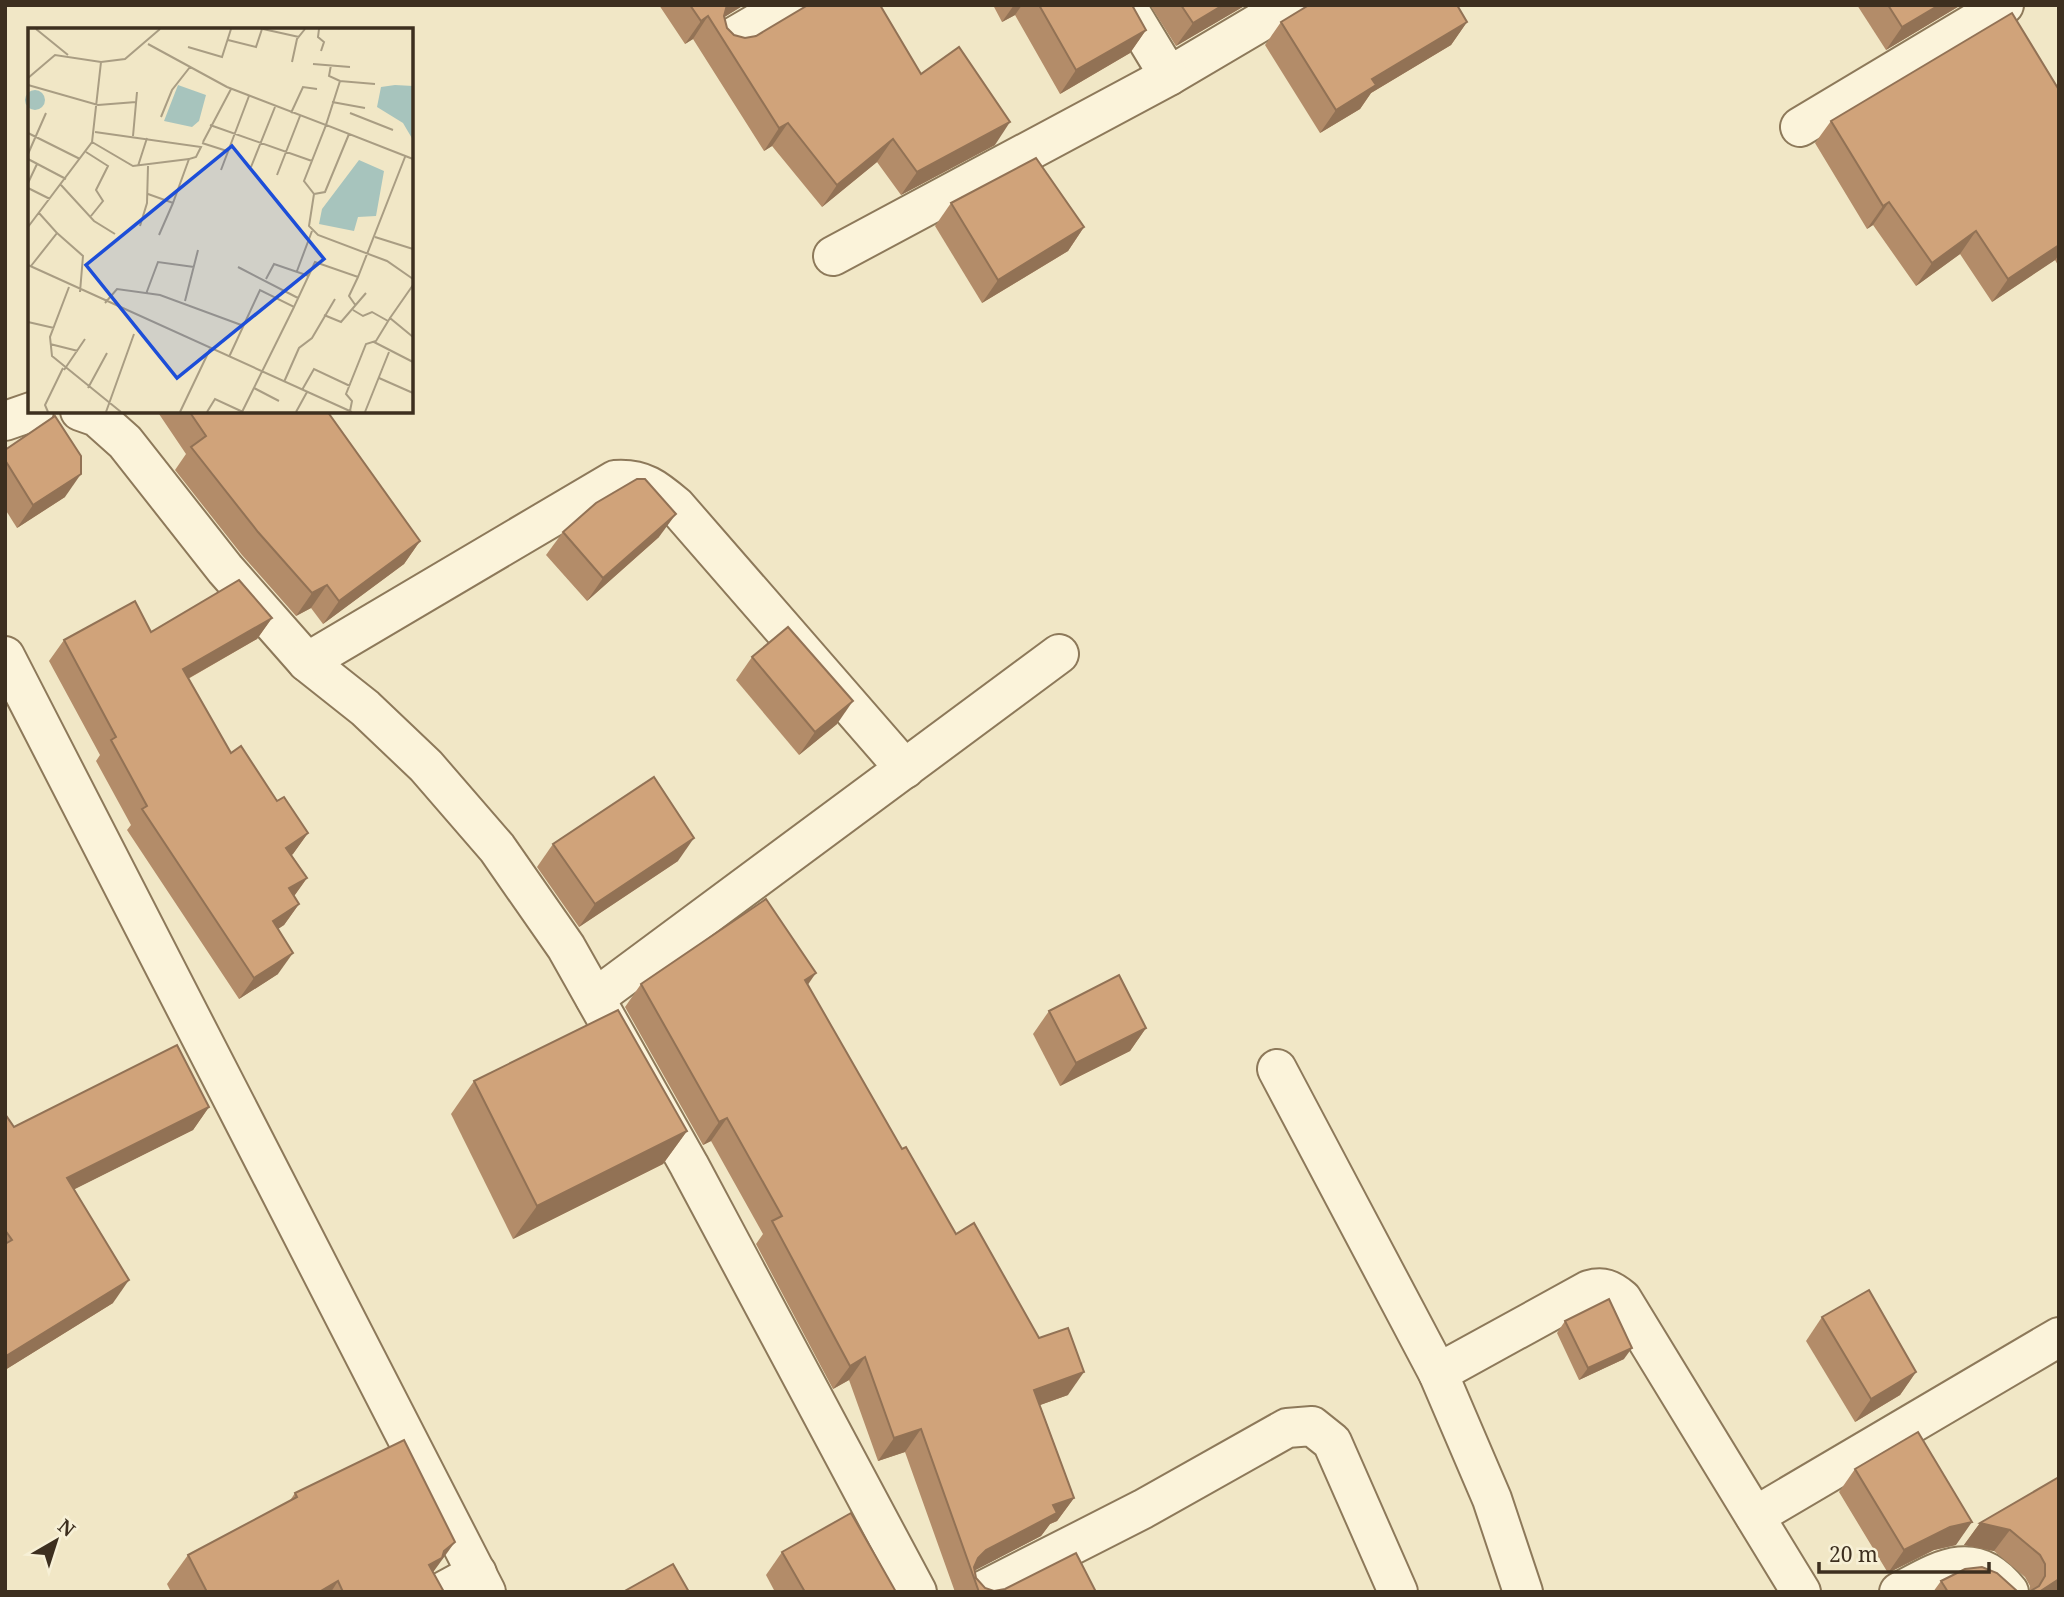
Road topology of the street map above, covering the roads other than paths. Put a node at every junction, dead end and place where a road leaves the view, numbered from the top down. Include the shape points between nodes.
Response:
1 (788, 5) edge
2 (1126, 5) edge
3 (1289, 5) edge
4 (1994, 8) edge
5 (730, 39) edge
6 (1169, 76) junction
7 (1800, 127) dead end
8 (832, 256) dead end
9 (28, 413) edge
10 (86, 413) edge
11 (5, 421) edge
12 (1059, 654) dead end
13 (5, 656) edge
14 (307, 662) junction
15 (905, 769) junction
16 (595, 998) junction
17 (1277, 1069) dead end
18 (2059, 1337) edge
19 (1438, 1373) junction
20 (1755, 1516) junction
21 (481, 1583) edge
22 (442, 1592) edge
23 (917, 1592) edge
24 (980, 1592) edge
25 (1398, 1592) edge
26 (1523, 1592) edge
27 (1801, 1592) edge
28 (1899, 1592) edge
29 (2009, 1592) edge

1 - 5 street
2 - 6 street
3 - 6 street
4 - 7 street
6 - 8 street
9 - 11 street
10 - 14 street via 97,417 125,442 225,569
12 - 15 street
13 - 21 street
14 - 15 street via 615,480 636,478 676,506
14 - 16 street via 365,708 426,766 497,848 566,947
15 - 16 street
16 - 23 street
17 - 19 street
18 - 20 street
19 - 20 street via 1589,1290 1610,1289 1622,1299
19 - 26 street via 1492,1499
20 - 27 street
21 - 22 street
24 - 25 street via 1143,1509 1287,1428 1312,1426 1332,1442
28 - 29 street via 1947,1567 1975,1566 1998,1578

